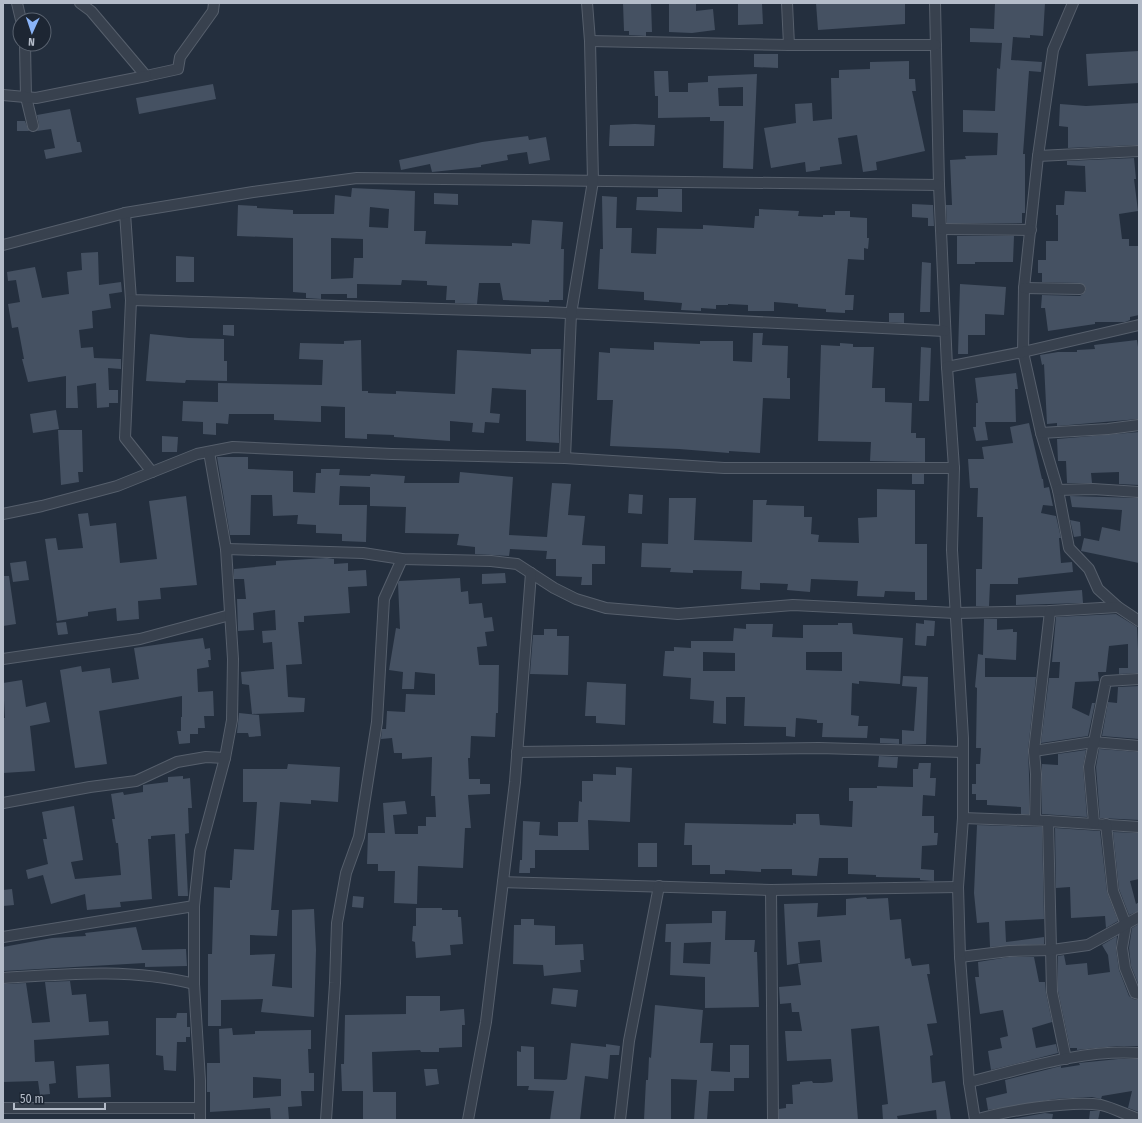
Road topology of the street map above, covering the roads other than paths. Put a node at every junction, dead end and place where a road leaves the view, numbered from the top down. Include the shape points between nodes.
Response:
1 (80, 3) edge
2 (214, 3) edge
3 (587, 3) edge
4 (786, 3) edge
5 (935, 3) edge
6 (1073, 3) edge
7 (590, 41) junction
8 (789, 45) junction
9 (936, 45) junction
10 (25, 52) edge
11 (146, 76) junction
12 (3, 95) edge
13 (26, 97) junction
14 (33, 126) dead end
15 (1139, 151) edge
16 (1038, 156) junction
17 (1139, 156) edge
18 (593, 181) junction
19 (939, 185) junction
20 (125, 213) junction
21 (942, 229) junction
22 (1031, 230) junction
23 (3, 245) edge
24 (1024, 288) junction
25 (1080, 289) dead end
26 (131, 300) junction
27 (571, 314) junction
28 (1139, 325) edge
29 (945, 331) junction
30 (1023, 352) junction
31 (947, 367) junction
32 (1139, 425) edge
33 (1041, 433) junction
34 (209, 452) junction
35 (564, 458) junction
36 (954, 468) junction
37 (152, 472) junction
38 (1058, 490) junction
39 (1139, 492) edge
40 (3, 514) edge
41 (226, 549) junction
42 (402, 559) junction
43 (531, 573) junction
44 (1118, 607) junction
45 (1050, 611) junction
46 (955, 612) junction
47 (230, 615) junction
48 (1139, 621) edge
49 (3, 659) edge
50 (1139, 679) edge
51 (1093, 742) junction
52 (1139, 746) edge
53 (1034, 751) junction
54 (517, 752) junction
55 (963, 752) junction
56 (225, 758) junction
57 (3, 803) edge
58 (963, 818) junction
59 (1035, 820) junction
60 (1048, 821) junction
61 (1094, 823) junction
62 (1106, 824) junction
63 (1139, 827) edge
64 (503, 882) junction
65 (659, 886) junction
66 (958, 887) junction
67 (771, 890) junction
68 (194, 906) junction
69 (1139, 916) edge
70 (1126, 925) junction
71 (3, 937) edge
72 (1052, 950) junction
73 (960, 957) junction
74 (3, 978) edge
75 (194, 984) junction
76 (1139, 994) edge
77 (1139, 1053) edge
78 (1066, 1059) junction
79 (968, 1082) junction
80 (3, 1108) edge
81 (200, 1108) junction
82 (1139, 1119) edge
83 (200, 1120) edge
84 (326, 1120) edge
85 (468, 1120) edge
86 (620, 1120) edge
87 (773, 1120) edge
88 (975, 1120) edge

1 - 11 street via 91,11
2 - 11 street via 213,11 180,57 178,69
3 - 7 street
4 - 8 street
5 - 9 street
6 - 16 street via 1053,50
7 - 8 street
7 - 18 street
8 - 9 street
9 - 19 street
10 - 13 street
11 - 13 street via 36,98
12 - 13 street
13 - 14 street
15 - 16 street
15 - 17 street
16 - 22 street
18 - 19 street
18 - 20 street via 357,178
18 - 27 street
19 - 21 street
20 - 23 street
20 - 26 street
21 - 22 street
21 - 29 street
22 - 24 street
24 - 25 street
24 - 30 street
26 - 27 street
26 - 37 street via 125,438
27 - 29 street
27 - 35 street
28 - 30 street
29 - 31 street
30 - 31 street
30 - 33 street
31 - 36 street
32 - 33 street
33 - 38 street
34 - 35 street via 233,447
34 - 37 street via 197,454
34 - 41 street
35 - 36 street via 724,468
36 - 46 street via 952,550
37 - 40 street via 117,486
38 - 39 street via 1118,489
38 - 44 street via 1069,548 1089,569 1098,589
41 - 42 street via 364,553
41 - 47 street
42 - 43 street via 491,560 517,564
42 - 84 street via 384,599 377,722 359,837 346,873 336,923 335,983
43 - 46 street via 576,599 606,608 678,614 793,605
43 - 54 street
44 - 45 street
44 - 48 street
45 - 46 street
45 - 53 street
46 - 55 street
47 - 49 street via 140,639
47 - 56 street via 233,659 232,720
50 - 51 street via 1106,681
51 - 52 street
51 - 53 street
51 - 61 street via 1089,767
53 - 59 street
54 - 55 street via 811,748
54 - 64 street
55 - 58 street
56 - 57 street via 206,757 177,762 136,781
56 - 68 street via 200,851
58 - 59 street
58 - 66 street
59 - 60 street
60 - 61 street
60 - 72 street via 1048,886
61 - 62 street
62 - 63 street
62 - 70 street via 1114,892
64 - 65 street
64 - 85 street via 486,1022
65 - 67 street
65 - 86 street via 629,1041
66 - 67 street
66 - 73 street
67 - 87 street
68 - 71 street
68 - 75 street
69 - 70 street
70 - 72 street via 1088,945
70 - 76 street via 1122,948 1124,968 1135,993
72 - 73 street via 1009,951
72 - 78 street via 1052,992
73 - 79 street
74 - 75 street via 109,974 174,979
75 - 81 street
77 - 78 street via 1125,1052
78 - 79 street
79 - 88 street
80 - 81 street
81 - 83 street
82 - 88 street via 1102,1105 1086,1104 996,1113

